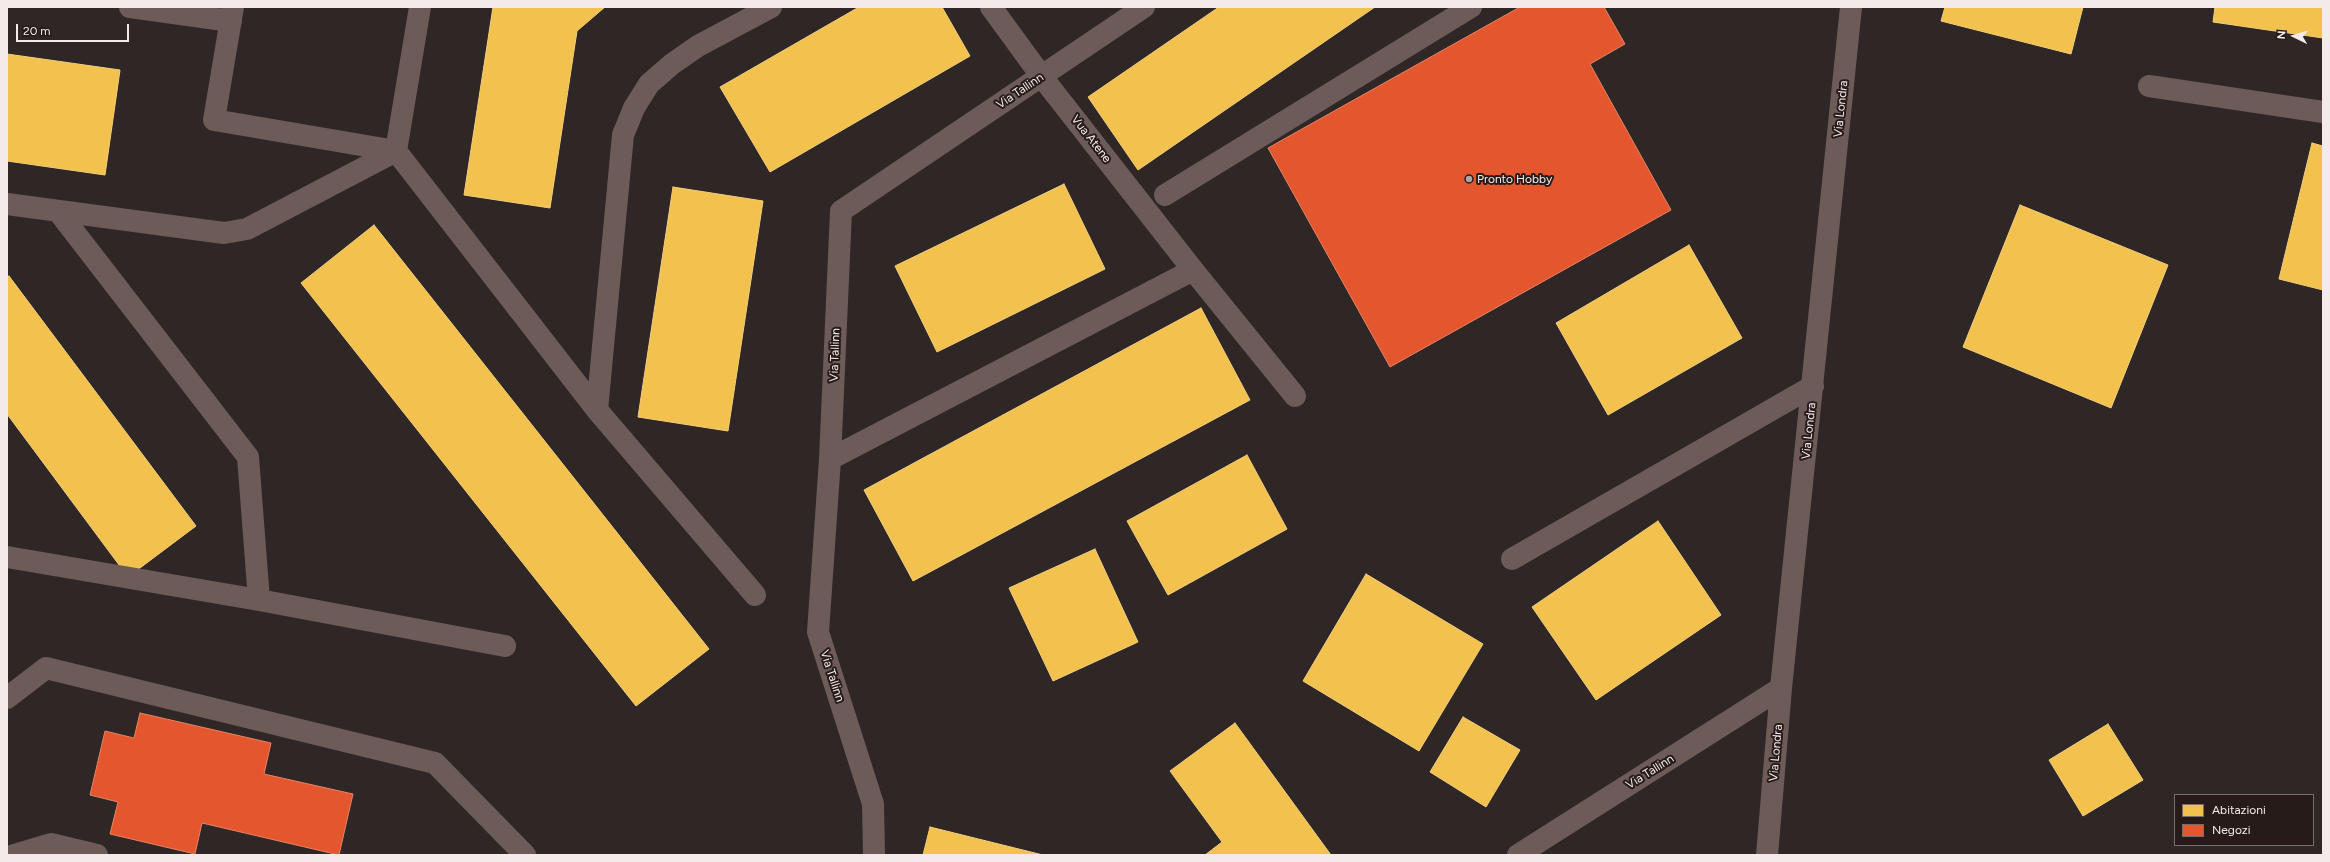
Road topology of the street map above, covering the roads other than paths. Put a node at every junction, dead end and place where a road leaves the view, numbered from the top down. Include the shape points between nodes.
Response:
1 (130, 7) edge
2 (420, 7) edge
3 (771, 7) edge
4 (991, 7) edge
5 (1144, 7) edge
6 (1471, 7) edge
7 (1851, 7) edge
8 (232, 14) edge
9 (1042, 77) junction
10 (2149, 86) dead end
11 (2323, 112) edge
12 (396, 151) junction
13 (1165, 195) dead end
14 (7, 204) edge
15 (58, 211) junction
16 (1193, 270) junction
17 (1813, 386) junction
18 (1295, 396) dead end
19 (597, 410) junction
20 (830, 459) junction
21 (7, 557) edge
22 (1512, 559) dead end
23 (755, 595) dead end
24 (259, 600) junction
25 (505, 646) dead end
26 (1781, 688) junction
27 (7, 698) edge
28 (14, 855) edge
29 (98, 855) edge
30 (524, 855) edge
31 (874, 855) edge
32 (1518, 855) edge
33 (1767, 855) edge

1 - 8 street
2 - 12 street
3 - 19 street via 698,46 672,64 649,84 634,108 623,135
4 - 9 street, Vua Atene
5 - 9 street, Via Tallinn
6 - 13 street
7 - 17 street, Via Londra
8 - 12 street via 214,120
9 - 16 street, Vua Atene
9 - 20 street, Via Tallinn via 841,211
10 - 11 street
12 - 15 street via 247,229 224,233
12 - 19 street
14 - 15 street
15 - 24 street via 248,457
16 - 18 street, Vua Atene
16 - 20 street
17 - 22 street
17 - 26 street, Via Londra
19 - 23 street
20 - 31 street, Via Tallinn via 818,632 873,804
21 - 24 street
24 - 25 street
26 - 32 street, Via Tallinn
26 - 33 street, Via Londra
27 - 30 street via 46,668 435,763
28 - 29 street via 51,844

